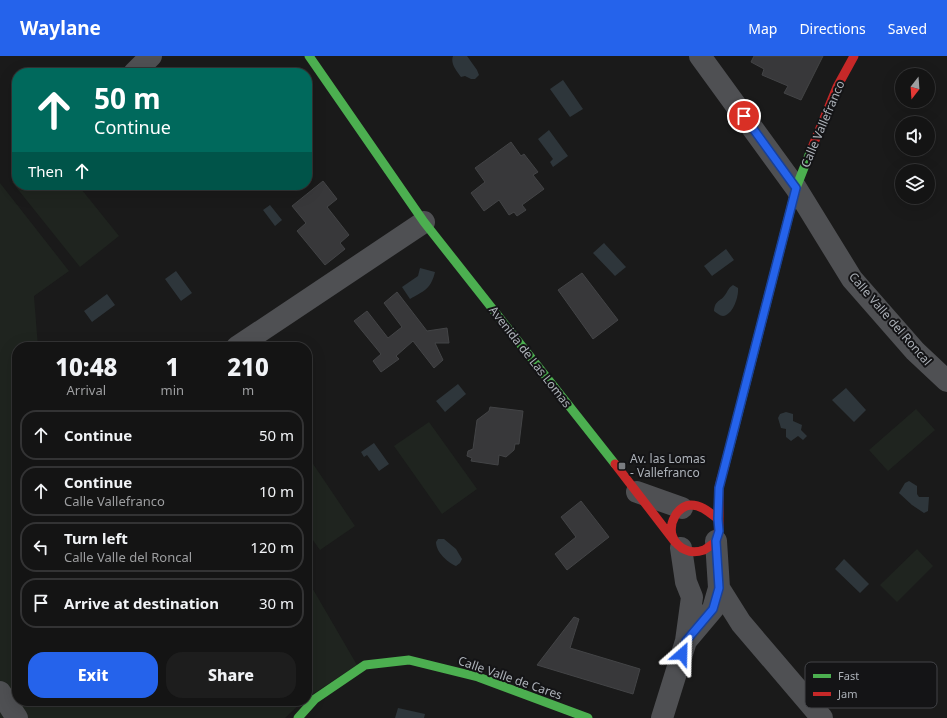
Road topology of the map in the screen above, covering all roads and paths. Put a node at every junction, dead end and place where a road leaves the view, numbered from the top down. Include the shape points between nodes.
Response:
1 (151, 56) edge
2 (309, 56) edge
3 (700, 56) edge
4 (854, 56) edge
5 (139, 68) edge
6 (796, 188) junction
7 (424, 222) junction
8 (244, 342) edge
9 (947, 381) edge
10 (637, 492) junction
11 (682, 508) junction
12 (718, 519) junction
13 (716, 541) junction
14 (678, 546) junction
15 (719, 588) junction
16 (692, 598) junction
17 (713, 609) junction
18 (741, 623) junction
19 (686, 641) junction
20 (0, 692) edge
21 (805, 698) edge
22 (312, 702) edge
23 (309, 706) edge
24 (813, 708) edge
25 (17, 718) edge
26 (298, 718) edge
27 (588, 718) edge
28 (662, 718) edge
29 (822, 718) edge

1 - 5 street
2 - 7 street, Avenida de Las Lomas
3 - 6 street, Calle Valle del Roncal
4 - 6 street, Calle Vallefranco via 837,87
6 - 9 street, Calle Valle del Roncal via 852,279 915,351
6 - 12 street, Calle Vallefranco via 719,488
7 - 8 street
7 - 10 street, Avenida de Las Lomas
10 - 11 street
10 - 14 street, Avenida de Las Lomas
11 - 12 street via 691,505 701,507
11 - 14 street via 675,514 672,525 672,535
12 - 13 street via 719,531
13 - 14 street via 700,552 690,552
13 - 15 street
14 - 16 street
15 - 17 street
15 - 18 street
16 - 17 street
16 - 19 street
17 - 18 street
17 - 19 street
18 - 21 street
19 - 28 street
20 - 25 street
22 - 27 street, Calle Valle de Cares via 365,665 410,660 478,677
23 - 26 street, Calle Valle de Cares
24 - 29 street

